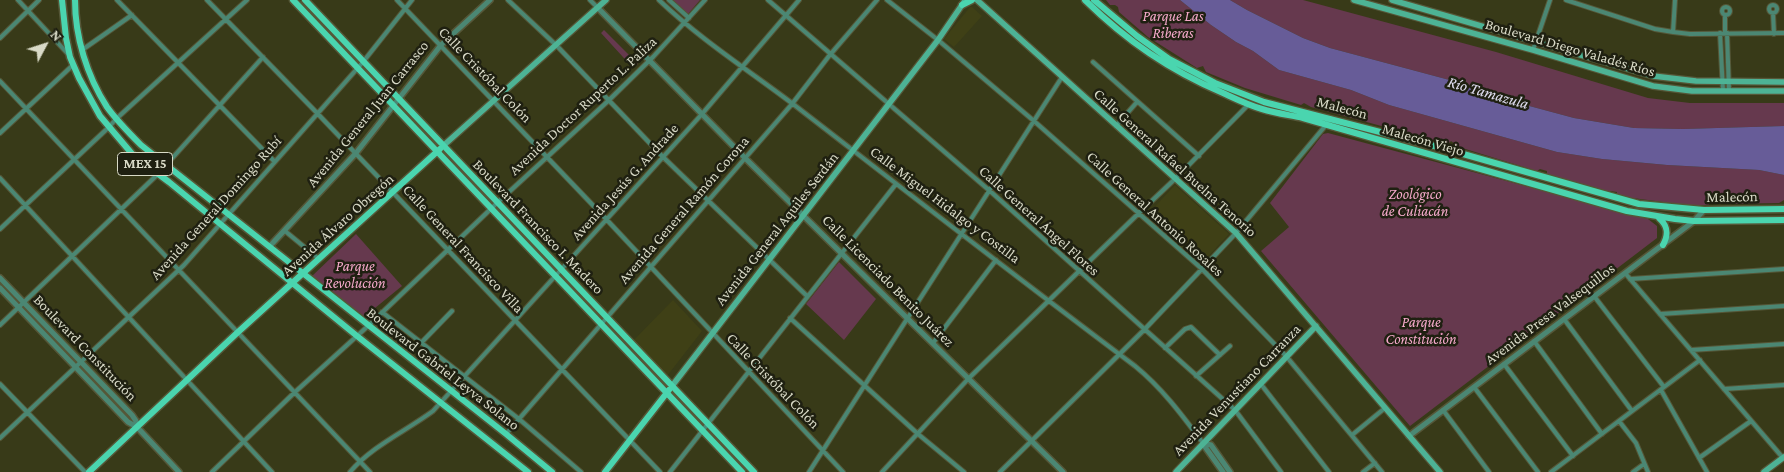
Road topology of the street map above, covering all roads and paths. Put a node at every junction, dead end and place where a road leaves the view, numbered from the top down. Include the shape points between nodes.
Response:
1 (18, 0) edge
2 (39, 0) edge
3 (62, 0) edge
4 (75, 0) edge
5 (117, 0) edge
6 (207, 0) edge
7 (247, 0) edge
8 (293, 0) edge
9 (304, 0) edge
10 (398, 0) edge
11 (412, 0) edge
12 (490, 0) edge
13 (508, 0) edge
14 (590, 0) edge
15 (606, 0) edge
16 (659, 0) edge
17 (669, 0) edge
18 (704, 0) edge
19 (768, 0) edge
20 (799, 0) edge
21 (877, 0) edge
22 (887, 0) edge
23 (972, 0) edge
24 (977, 0) edge
25 (1085, 0) edge
26 (1095, 0) edge
27 (1356, 0) edge
28 (1372, 0) edge
29 (1392, 0) edge
30 (1550, 0) edge
31 (1566, 0) edge
32 (1675, 0) edge
33 (964, 2) edge
34 (1403, 2) edge
35 (405, 8) junction
36 (598, 8) junction
37 (28, 11) junction
38 (1773, 13) dead end
39 (132, 14) junction
40 (785, 15) junction
41 (1726, 15) dead end
42 (689, 18) junction
43 (226, 20) junction
44 (684, 24) junction
45 (1673, 32) junction
46 (1726, 33) junction
47 (1784, 33) edge
48 (1720, 34) junction
49 (1774, 34) junction
50 (0, 38) edge
51 (938, 40) junction
52 (1536, 41) junction
53 (440, 45) junction
54 (556, 46) junction
55 (82, 50) junction
56 (1533, 50) junction
57 (831, 54) junction
58 (70, 57) junction
59 (263, 57) junction
60 (650, 60) junction
61 (178, 62) junction
62 (363, 62) junction
63 (1093, 62) dead end
64 (73, 65) junction
65 (742, 67) junction
66 (358, 68) junction
67 (1062, 77) junction
68 (0, 81) edge
69 (1725, 82) junction
70 (1784, 82) edge
71 (1726, 91) junction
72 (1784, 91) edge
73 (399, 99) junction
74 (494, 101) junction
75 (608, 101) junction
76 (1137, 102) junction
77 (1264, 102) junction
78 (220, 104) junction
79 (792, 104) junction
80 (889, 104) junction
81 (1249, 104) junction
82 (394, 106) junction
83 (26, 109) junction
84 (317, 113) junction
85 (702, 114) junction
86 (116, 118) junction
87 (1330, 118) junction
88 (1034, 121) junction
89 (1326, 125) junction
90 (1116, 126) junction
91 (109, 128) junction
92 (0, 134) edge
93 (443, 146) junction
94 (852, 151) junction
95 (437, 152) junction
96 (356, 153) junction
97 (1199, 156) junction
98 (546, 157) junction
99 (663, 157) junction
100 (744, 157) junction
101 (73, 160) junction
102 (274, 161) junction
103 (167, 165) junction
104 (158, 174) junction
105 (0, 178) edge
106 (1176, 178) junction
107 (896, 184) junction
108 (990, 191) junction
109 (393, 192) junction
110 (708, 200) junction
111 (497, 203) junction
112 (25, 205) junction
113 (492, 208) junction
114 (1784, 209) edge
115 (1704, 210) junction
116 (121, 211) junction
117 (1138, 213) junction
118 (228, 214) junction
119 (804, 215) junction
120 (1658, 217) junction
121 (606, 220) junction
122 (1784, 220) edge
123 (1694, 221) junction
124 (220, 223) junction
125 (0, 229) edge
126 (285, 231) junction
127 (1236, 233) junction
128 (962, 234) junction
129 (1663, 244) junction
130 (269, 246) junction
131 (448, 251) junction
132 (841, 252) junction
133 (73, 256) junction
134 (319, 259) junction
135 (769, 259) junction
136 (996, 260) junction
137 (651, 267) junction
138 (560, 269) junction
139 (1202, 269) junction
140 (1784, 269) edge
141 (178, 271) junction
142 (1078, 271) junction
143 (1625, 273) junction
144 (303, 274) junction
145 (555, 275) junction
146 (0, 278) edge
147 (1630, 279) junction
148 (293, 283) junction
149 (0, 288) edge
150 (807, 296) junction
151 (1594, 296) junction
152 (1049, 300) junction
153 (24, 302) junction
154 (1784, 306) edge
155 (18, 308) junction
156 (452, 310) dead end
157 (382, 312) junction
158 (1660, 314) junction
159 (129, 317) junction
160 (607, 318) junction
161 (790, 318) junction
162 (908, 319) junction
163 (1564, 319) junction
164 (514, 320) junction
165 (602, 324) junction
166 (0, 325) edge
167 (368, 326) junction
168 (1316, 326) junction
169 (1144, 330) junction
170 (237, 333) junction
171 (712, 334) junction
172 (357, 336) junction
173 (1534, 341) junction
174 (421, 342) junction
175 (933, 343) junction
176 (1784, 344) edge
177 (1230, 346) dead end
178 (1165, 348) junction
179 (1690, 350) junction
180 (1120, 354) junction
181 (1220, 355) junction
182 (1286, 356) junction
183 (1700, 360) junction
184 (81, 362) junction
185 (1504, 364) junction
186 (76, 367) junction
187 (562, 369) junction
188 (748, 372) junction
189 (464, 375) junction
190 (1196, 376) junction
191 (969, 378) junction
192 (187, 380) junction
193 (1260, 383) junction
194 (0, 384) edge
195 (1784, 385) edge
196 (672, 386) junction
197 (865, 386) junction
198 (1474, 386) junction
199 (1662, 388) junction
200 (1724, 389) junction
201 (451, 391) junction
202 (667, 392) junction
203 (294, 393) junction
204 (440, 403) junction
205 (1385, 408) junction
206 (1235, 410) junction
207 (1442, 410) junction
208 (1632, 411) junction
209 (28, 412) junction
210 (519, 419) junction
211 (1751, 420) junction
212 (1619, 421) junction
213 (707, 423) junction
214 (137, 427) junction
215 (702, 430) junction
216 (506, 434) junction
217 (918, 434) junction
218 (1602, 434) junction
219 (1352, 435) junction
220 (1409, 436) junction
221 (0, 438) edge
222 (630, 440) junction
223 (1031, 440) junction
224 (244, 441) junction
225 (1203, 443) junction
226 (823, 450) junction
227 (1573, 456) junction
228 (1783, 457) edge
229 (1699, 458) junction
230 (360, 462) junction
231 (1375, 463) junction
232 (1644, 464) junction
233 (85, 472) edge
234 (89, 472) edge
235 (179, 472) edge
236 (212, 472) edge
237 (272, 472) edge
238 (350, 472) edge
239 (370, 472) edge
240 (528, 472) edge
241 (552, 472) edge
242 (581, 472) edge
243 (605, 472) edge
244 (660, 472) edge
245 (670, 472) edge
246 (742, 472) edge
247 (754, 472) edge
248 (809, 472) edge
249 (843, 472) edge
250 (882, 472) edge
251 (964, 472) edge
252 (1000, 472) edge
253 (1063, 472) edge
254 (1176, 472) edge
255 (1223, 472) edge
256 (1230, 472) edge
257 (1281, 472) edge
258 (1329, 472) edge
259 (1363, 472) edge
260 (1382, 472) edge
261 (1440, 472) edge
262 (1489, 472) edge
263 (1538, 472) edge
264 (1551, 472) edge
265 (1633, 472) edge
266 (1648, 472) edge
267 (1707, 472) edge
268 (1764, 472) edge

1 - 37 street
2 - 37 street
3 - 58 main road, Boulevard Gabriel Leyva Solano / MEX 15
4 - 55 main road, Boulevard Gabriel Leyva Solano / MEX 15
5 - 39 street
6 - 43 street, Calle General Francisco Villa
7 - 43 street
8 - 66 main road, Boulevard Francisco I. Madero
9 - 62 main road, Boulevard Francisco I. Madero
10 - 35 street, Calle Cristóbal Colón
11 - 35 street, Avenida General Domingo Rubí
12 - 53 street, Avenida General Juan Carrasco
13 - 54 street
14 - 36 street, Calle Licenciado Benito Juárez
15 - 36 main road, Avenida Álvaro Obregón
16 - 44 street, Calle Miguel Hidalgo y Costilla
17 - 42 street
18 - 42 street, Avenida Doctor Ruperto L. Paliza
19 - 40 street, Calle General Ángel Flores
20 - 40 street, Avenida Jesús G. Andrade
21 - 57 street, Avenida General Ramón Corona
22 - 51 street, Calle General Antonio Rosales
23 - 33 main road
24 - 67 main road, Calle General Rafael Buelna Tenorio
25 - 81 main road, Malecón Viejo via 1144,51 1178,72
26 - 77 main road, Malecón via 1170,59 1215,83
27 - 28 main road
27 - 56 main road, Boulevard Diego Valadés Ríos
29 - 34 main road, Boulevard Diego Valadés Ríos
30 - 52 street
31 - 45 street
32 - 45 street
33 - 51 main road, Avenida General Aquiles Serdán
34 - 52 main road, Boulevard Diego Valadés Ríos
35 - 53 street, Calle Cristóbal Colón
35 - 62 street, Avenida General Domingo Rubí
36 - 54 main road, Avenida Álvaro Obregón
36 - 60 street, Calle Licenciado Benito Juárez
37 - 50 street
37 - 58 street
38 - 49 street
39 - 55 street
39 - 61 street
40 - 57 street, Calle General Ángel Flores
40 - 65 street, Avenida Jesús G. Andrade
41 - 46 street
42 - 44 street, Avenida Doctor Ruperto L. Paliza
43 - 59 street, Calle General Francisco Villa
43 - 61 street
44 - 60 street, Avenida Doctor Ruperto L. Paliza
44 - 65 street, Calle Miguel Hidalgo y Costilla
45 - 48 street
46 - 48 street
46 - 49 street
46 - 69 street
47 - 49 street
48 - 69 street
51 - 80 main road, Avenida General Aquiles Serdán
51 - 88 street, Calle General Antonio Rosales
52 - 56 street
52 - 69 main road, Boulevard Diego Valadés Ríos via 1653,76
53 - 73 street, Avenida General Juan Carrasco
53 - 74 street, Calle Cristóbal Colón
54 - 74 main road, Avenida Álvaro Obregón
54 - 75 street
55 - 86 main road, Boulevard Gabriel Leyva Solano / MEX 15 via 98,90
56 - 71 main road, Boulevard Diego Valadés Ríos via 1653,86 1685,91
57 - 79 street, Avenida General Ramón Corona
57 - 80 street, Calle General Ángel Flores
58 - 64 main road, Boulevard Gabriel Leyva Solano / MEX 15
59 - 78 street
59 - 84 street, Calle General Francisco Villa
60 - 75 street, Avenida Doctor Ruperto L. Paliza
60 - 85 street, Calle Licenciado Benito Juárez
61 - 78 street
61 - 86 street
62 - 66 street, Avenida General Domingo Rubí
62 - 73 main road, Boulevard Francisco I. Madero
63 - 76 street
64 - 83 street
64 - 91 main road, Boulevard Gabriel Leyva Solano / MEX 15 via 87,95
65 - 79 street, Calle Miguel Hidalgo y Costilla
65 - 85 street, Avenida Jesús G. Andrade
66 - 82 main road, Boulevard Francisco I. Madero
66 - 84 street, Avenida General Domingo Rubí
67 - 88 street
67 - 90 main road, Calle General Rafael Buelna Tenorio
68 - 83 street
69 - 70 main road, Boulevard Diego Valadés Ríos
69 - 71 street
71 - 72 main road, Boulevard Diego Valadés Ríos
73 - 82 street, Avenida General Juan Carrasco
73 - 93 main road, Boulevard Francisco I. Madero
74 - 93 main road, Avenida Álvaro Obregón
74 - 98 street, Calle Cristóbal Colón
75 - 98 street, Avenida Doctor Ruperto L. Paliza
75 - 99 street
76 - 90 street
76 - 97 street
77 - 81 main road
77 - 87 main road, Malecón
78 - 102 street
78 - 103 street
79 - 94 street, Calle Miguel Hidalgo y Costilla
79 - 100 street, Avenida General Ramón Corona
80 - 94 main road, Avenida General Aquiles Serdán
80 - 108 street, Calle General Ángel Flores
81 - 89 main road, Malecón Viejo
81 - 97 street
82 - 95 main road, Boulevard Francisco I. Madero
82 - 96 street, Avenida General Juan Carrasco
83 - 92 street
83 - 101 street
84 - 96 street, Calle General Francisco Villa
84 - 102 street, Avenida General Domingo Rubí
85 - 99 street, Avenida Jesús G. Andrade
85 - 100 street, Calle Licenciado Benito Juárez
86 - 91 street
86 - 103 main road, Boulevard Gabriel Leyva Solano / MEX 15 via 141,145
87 - 89 street
87 - 115 main road, Malecón via 1620,200 1660,208
88 - 108 street
88 - 117 street, Calle General Antonio Rosales
89 - 120 main road, Malecón Viejo via 1606,206
89 - 127 street
90 - 106 main road, Calle General Rafael Buelna Tenorio
91 - 101 street
91 - 104 main road, Boulevard Gabriel Leyva Solano / MEX 15 via 132,155
93 - 95 main road, Avenida Álvaro Obregón
93 - 111 main road, Boulevard Francisco I. Madero
94 - 107 street, Calle Miguel Hidalgo y Costilla
94 - 119 main road, Avenida General Aquiles Serdán
95 - 109 main road, Avenida Álvaro Obregón
95 - 113 main road, Boulevard Francisco I. Madero
96 - 109 street, Calle General Francisco Villa
96 - 126 street, Avenida General Juan Carrasco
97 - 106 street
98 - 111 street, Avenida Doctor Ruperto L. Paliza
98 - 121 street, Calle Cristóbal Colón
99 - 110 street
99 - 121 street, Avenida Jesús G. Andrade
100 - 110 street, Avenida General Ramón Corona
100 - 119 street, Calle Licenciado Benito Juárez
101 - 112 street
101 - 116 street
102 - 118 street, Avenida General Domingo Rubí
103 - 104 street
103 - 118 main road, Boulevard Gabriel Leyva Solano / MEX 15
104 - 116 street
104 - 124 main road, Boulevard Gabriel Leyva Solano / MEX 15
105 - 112 street
106 - 117 street
106 - 127 main road, Calle General Rafael Buelna Tenorio
107 - 128 street, Calle Miguel Hidalgo y Costilla
107 - 132 street
108 - 128 street
108 - 142 street, Calle General Ángel Flores
109 - 131 street, Calle General Francisco Villa
109 - 134 main road, Avenida Álvaro Obregón
110 - 135 street
110 - 137 street, Avenida General Ramón Corona
111 - 113 street, Avenida Doctor Ruperto L. Paliza
111 - 138 main road, Boulevard Francisco I. Madero
112 - 125 street
112 - 133 street
113 - 131 street, Avenida Doctor Ruperto L. Paliza
113 - 145 main road, Boulevard Francisco I. Madero
114 - 115 main road, Malecón
115 - 123 street, Avenida Presa Valsequillos
116 - 133 street
116 - 141 street
117 - 139 street, Calle General Antonio Rosales
117 - 142 street
118 - 124 street, Avenida General Domingo Rubí
118 - 130 main road, Boulevard Gabriel Leyva Solano / MEX 15
119 - 132 street, Calle Licenciado Benito Juárez
119 - 135 main road, Avenida General Aquiles Serdán
120 - 123 main road, Malecón Viejo
120 - 129 main road via 1667,230
121 - 137 street, Calle Cristóbal Colón
121 - 138 street, Avenida Jesús G. Andrade
122 - 123 main road, Malecón Viejo
123 - 129 street, Avenida Presa Valsequillos
124 - 141 street, Avenida General Domingo Rubí
124 - 148 main road, Boulevard Gabriel Leyva Solano / MEX 15
126 - 130 street, Avenida General Juan Carrasco
126 - 134 street
127 - 139 street
127 - 168 main road, Calle General Rafael Buelna Tenorio
128 - 136 street, Calle Miguel Hidalgo y Costilla
128 - 162 street
129 - 143 street, Avenida Presa Valsequillos
130 - 144 main road, Boulevard Gabriel Leyva Solano / MEX 15
131 - 157 street, Avenida Doctor Ruperto L. Paliza
131 - 164 street, Calle General Francisco Villa
132 - 150 street
132 - 162 street, Calle Licenciado Benito Juárez
133 - 153 street
133 - 159 street
134 - 144 main road, Avenida Álvaro Obregón
135 - 150 street
135 - 171 main road, Avenida General Aquiles Serdán
136 - 152 street, Calle Miguel Hidalgo y Costilla
136 - 175 street
137 - 160 street, Avenida General Ramón Corona
137 - 171 street, Calle Cristóbal Colón
138 - 145 street, Avenida Jesús G. Andrade
138 - 160 main road, Boulevard Francisco I. Madero
139 - 169 street
139 - 182 street, Calle General Antonio Rosales
140 - 147 street
141 - 159 street, Avenida General Domingo Rubí
141 - 170 street
142 - 152 street
142 - 169 street, Calle General Ángel Flores
143 - 147 street
143 - 151 street, Avenida Presa Valsequillos
144 - 148 main road, Avenida Álvaro Obregón
144 - 167 main road, Boulevard Gabriel Leyva Solano / MEX 15
145 - 164 street, Avenida Jesús G. Andrade
145 - 165 main road, Boulevard Francisco I. Madero
146 - 153 street, Boulevard Constitución
147 - 158 street
148 - 170 main road, Avenida Álvaro Obregón
148 - 172 main road, Boulevard Gabriel Leyva Solano / MEX 15
149 - 155 street, Boulevard Constitución
150 - 161 street
151 - 163 street, Avenida Presa Valsequillos
151 - 199 street
152 - 180 street, Calle Miguel Hidalgo y Costilla
152 - 191 street
153 - 155 street
153 - 184 street, Boulevard Constitución
154 - 158 street
155 - 166 street
155 - 186 street, Boulevard Constitución
156 - 174 street
157 - 167 street, Avenida Doctor Ruperto L. Paliza
157 - 174 street
158 - 179 street
159 - 184 street, Avenida General Domingo Rubí
159 - 192 street
160 - 165 street, Avenida General Ramón Corona
160 - 196 main road, Boulevard Francisco I. Madero
161 - 188 street
161 - 197 street
162 - 175 street, Calle Licenciado Benito Juárez
162 - 197 street
163 - 173 street, Avenida Presa Valsequillos
163 - 208 street
164 - 187 street, Calle General Francisco Villa
164 - 189 street, Avenida Jesús G. Andrade
165 - 187 street, Avenida General Ramón Corona
165 - 202 main road, Boulevard Francisco I. Madero
167 - 172 street, Avenida Doctor Ruperto L. Paliza
167 - 201 main road, Boulevard Gabriel Leyva Solano / MEX 15
168 - 182 main road, Avenida Venustiano Carranza
168 - 205 main road, Calle General Rafael Buelna Tenorio
169 - 178 street, Calle General Ángel Flores
169 - 180 street
170 - 192 main road, Avenida Álvaro Obregón
170 - 203 street
171 - 188 street, Calle Cristóbal Colón
171 - 196 main road, Avenida General Aquiles Serdán
172 - 203 street, Avenida Doctor Ruperto L. Paliza
172 - 204 main road, Boulevard Gabriel Leyva Solano / MEX 15
173 - 185 street, Avenida Presa Valsequillos
173 - 218 street
174 - 189 street
175 - 191 street, Calle Licenciado Benito Juárez
176 - 179 street
177 - 181 street
178 - 181 street via 1191,327
178 - 190 street, Calle General Ángel Flores
179 - 183 street
180 - 223 street
180 - 225 street, Calle Miguel Hidalgo y Costilla via 1154,381
181 - 190 street
182 - 193 main road, Avenida Venustiano Carranza
182 - 219 street, Calle General Antonio Rosales
183 - 199 street
183 - 200 street
184 - 186 street, Avenida General Domingo Rubí
184 - 214 street, Boulevard Constitución via 132,415
185 - 198 street, Avenida Presa Valsequillos
185 - 227 street
186 - 209 street, Avenida General Domingo Rubí
186 - 214 street, Boulevard Constitución via 128,422
187 - 210 street, Avenida General Ramón Corona
187 - 222 street, Calle General Francisco Villa
188 - 213 street
188 - 226 street, Calle Cristóbal Colón
189 - 201 street, Avenida Jesús G. Andrade
189 - 210 street
190 - 206 street, Calle General Ángel Flores
191 - 217 street
191 - 223 street, Calle Licenciado Benito Juárez
192 - 214 main road, Avenida Álvaro Obregón
192 - 224 street
193 - 206 main road, Avenida Venustiano Carranza
193 - 258 street
194 - 209 street
195 - 200 street
196 - 202 main road, Avenida General Aquiles Serdán
196 - 213 main road, Boulevard Francisco I. Madero
197 - 217 street
197 - 226 street
198 - 207 street, Avenida Presa Valsequillos
198 - 263 street
199 - 208 street
199 - 229 street
200 - 211 street
201 - 204 street, Avenida Jesús G. Andrade
201 - 216 main road, Boulevard Gabriel Leyva Solano / MEX 15
202 - 215 main road, Boulevard Francisco I. Madero
202 - 222 main road, Avenida General Aquiles Serdán
203 - 224 street, Avenida Doctor Ruperto L. Paliza
203 - 230 street
204 - 230 street, Avenida Jesús G. Andrade
204 - 240 main road, Boulevard Gabriel Leyva Solano / MEX 15
205 - 219 street
205 - 220 main road, Calle General Rafael Buelna Tenorio
206 - 225 main road, Avenida Venustiano Carranza
206 - 257 street, Calle General Ángel Flores
207 - 220 street, Avenida Presa Valsequillos
207 - 262 street
208 - 212 street
209 - 221 street, Avenida General Domingo Rubí
209 - 233 street
210 - 216 street, Avenida General Ramón Corona
210 - 242 street
211 - 228 street
211 - 229 street
212 - 218 street
212 - 232 street via 1636,443
213 - 215 street
213 - 247 main road, Boulevard Francisco I. Madero
214 - 234 main road, Avenida Álvaro Obregón
214 - 235 street
215 - 245 street
215 - 246 main road, Boulevard Francisco I. Madero
216 - 241 main road, Boulevard Gabriel Leyva Solano / MEX 15
217 - 250 street
217 - 251 street
218 - 227 street
219 - 231 street, Calle General Antonio Rosales
220 - 261 main road, Calle General Rafael Buelna Tenorio
222 - 243 main road, Avenida General Aquiles Serdán
222 - 244 street, Calle General Francisco Villa
223 - 252 street
223 - 253 street, Calle Licenciado Benito Juárez
224 - 236 street, Avenida Doctor Ruperto L. Paliza
224 - 237 street
225 - 254 main road, Avenida Venustiano Carranza
225 - 255 street, Calle Miguel Hidalgo y Costilla
225 - 256 street, Calle Miguel Hidalgo y Costilla via 1211,445
226 - 248 street
226 - 249 street, Calle Cristóbal Colón
227 - 264 street
228 - 268 main road
229 - 267 street
230 - 238 street, Avenida Jesús G. Andrade
230 - 239 street
231 - 259 street
231 - 260 street, Calle General Antonio Rosales
232 - 265 street
232 - 266 street

